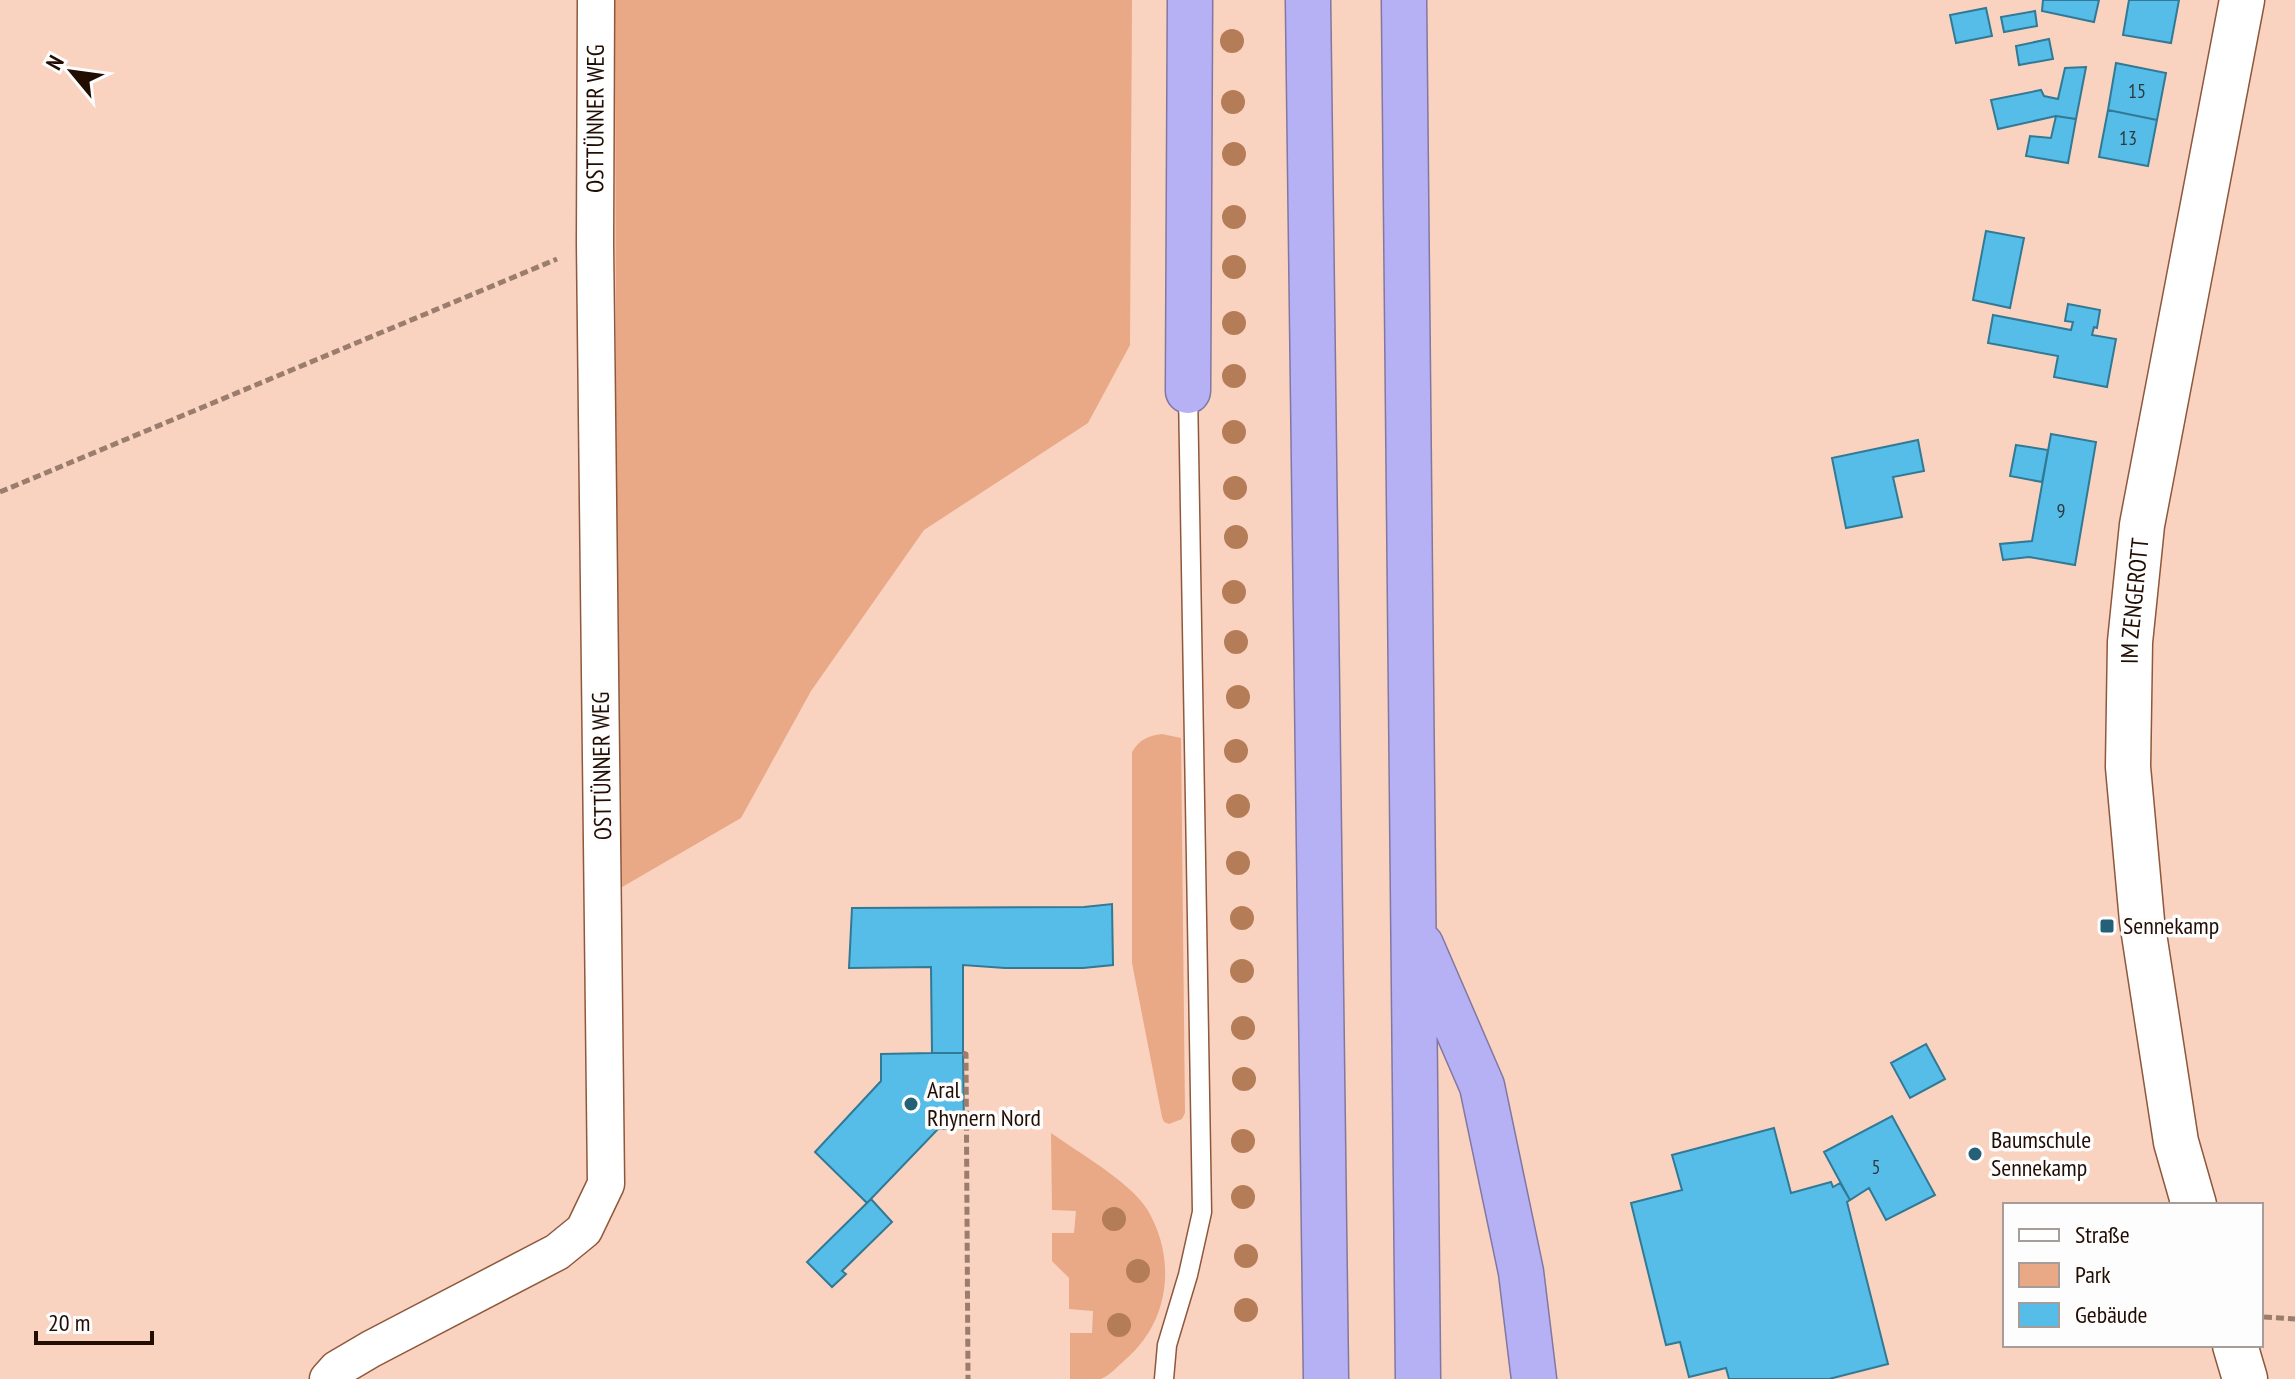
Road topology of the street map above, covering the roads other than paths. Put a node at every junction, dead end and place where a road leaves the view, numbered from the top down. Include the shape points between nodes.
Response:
1 (596, 0) edge
2 (1190, 0) edge
3 (1308, 0) edge
4 (1404, 0) edge
5 (2242, 0) edge
6 (1188, 391) joint
7 (1412, 924) junction
8 (2193, 1203) edge
9 (2236, 1347) edge
10 (328, 1379) edge
11 (1164, 1379) edge
12 (1326, 1379) edge
13 (1418, 1379) edge
14 (1534, 1379) edge
15 (2245, 1379) edge

1 - 10 street, OSTTÜNNER WEG via 606,1184 584,1230 557,1252 360,1356
2 - 6 highway
3 - 12 highway
4 - 7 highway
5 - 8 main road, IM ZENGEROTT via 2142,525 2130,642 2128,767 2142,921 2176,1142
6 - 11 lane via 1202,1212 1167,1345
7 - 13 highway
7 - 14 highway via 1482,1086 1521,1272
9 - 15 main road

